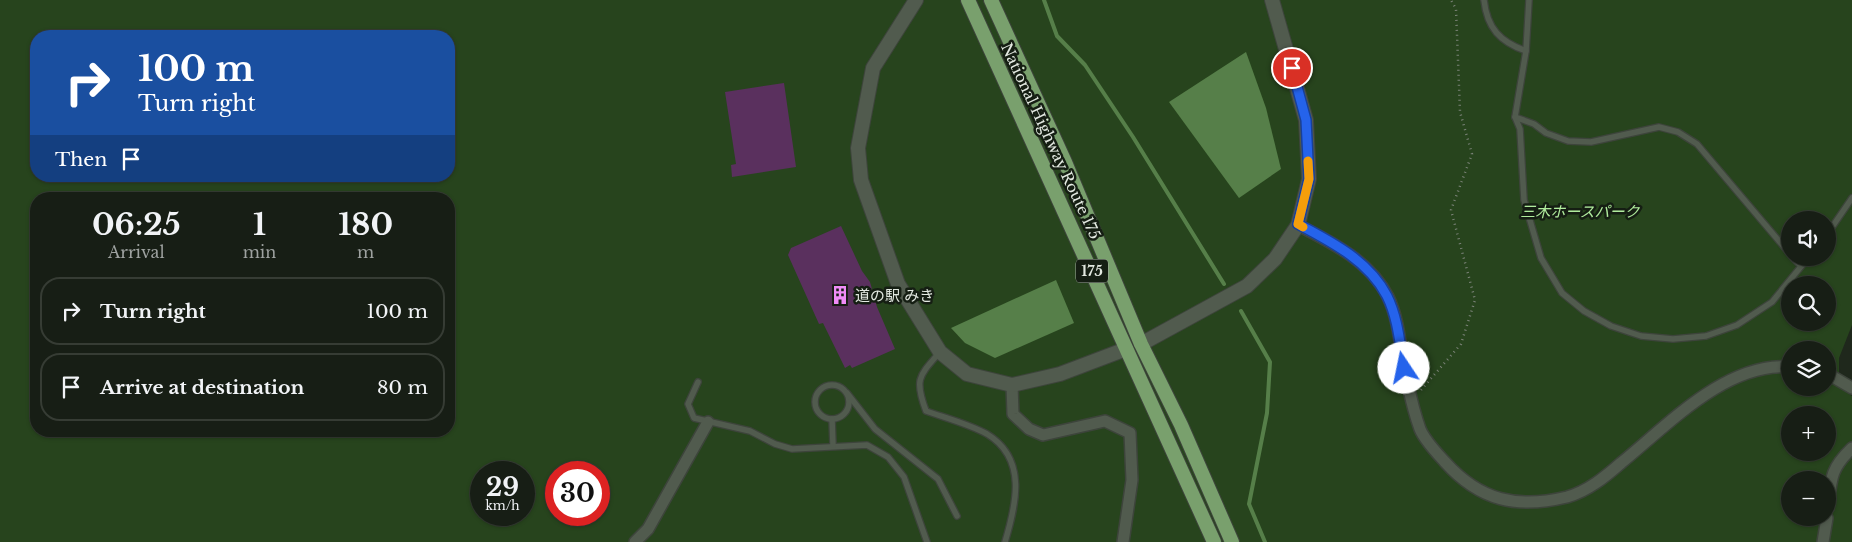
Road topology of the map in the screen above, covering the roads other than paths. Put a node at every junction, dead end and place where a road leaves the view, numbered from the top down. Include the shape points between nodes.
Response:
1 (916, 0) edge
2 (968, 0) edge
3 (991, 0) edge
4 (1272, 0) edge
5 (1484, 0) edge
6 (1529, 0) edge
7 (1526, 51) junction
8 (1514, 117) junction
9 (1852, 198) edge
10 (1836, 221) edge
11 (1298, 224) junction
12 (1781, 243) edge
13 (1801, 266) edge
14 (1141, 344) junction
15 (1126, 349) junction
16 (940, 352) junction
17 (1781, 367) edge
18 (1836, 379) edge
19 (698, 382) dead end
20 (1012, 386) junction
21 (1852, 388) edge
22 (847, 393) junction
23 (832, 419) junction
24 (708, 422) junction
25 (834, 445) junction
26 (1852, 448) edge
27 (1834, 471) edge
28 (957, 516) dead end
29 (1825, 526) edge
30 (635, 542) edge
31 (927, 542) edge
32 (1004, 542) edge
33 (1123, 542) edge
34 (1214, 542) edge
35 (1232, 542) edge
36 (1823, 542) edge

1 - 16 street via 873,68 858,148 861,180 898,284
2 - 15 highway, National Highway Route 175 / 175
3 - 14 highway, National Highway Route 175 / 175 via 1065,162
4 - 11 street via 1306,120 1309,179
5 - 7 lane via 1485,14 1496,35 1511,46
6 - 7 lane
7 - 8 lane
8 - 12 lane via 1568,141 1590,142 1659,127 1678,132 1697,144
8 - 13 lane via 1520,128 1524,200 1541,258 1562,292 1584,311 1610,326 1641,336 1673,339 1706,336 1737,325 1772,302
9 - 10 lane
11 - 14 street via 1275,259 1247,286
11 - 17 street via 1342,248 1371,273 1387,296 1396,321 1420,430 1460,479 1484,494 1512,502 1543,503 1574,495 1599,481 1733,377 1759,368
14 - 35 highway, National Highway Route 175 / 175 via 1181,425
15 - 20 street via 1060,374
15 - 34 highway, National Highway Route 175 / 175
16 - 20 street via 967,374
16 - 32 lane via 922,372 918,389 926,410 988,435 1007,454 1017,482 1016,507
18 - 21 street
19 - 24 lane via 688,404 694,418
20 - 33 street via 1013,414 1029,430 1043,435 1105,421 1130,433 1132,480
22 - 23 lane via 847,410
22 - 23 lane via 832,384 821,388 815,396 815,407
22 - 28 lane via 875,429 938,479
23 - 25 lane
24 - 25 lane via 750,432 792,449
24 - 30 street via 648,528
25 - 31 lane via 867,445 888,457 904,477
26 - 27 street
29 - 36 street

